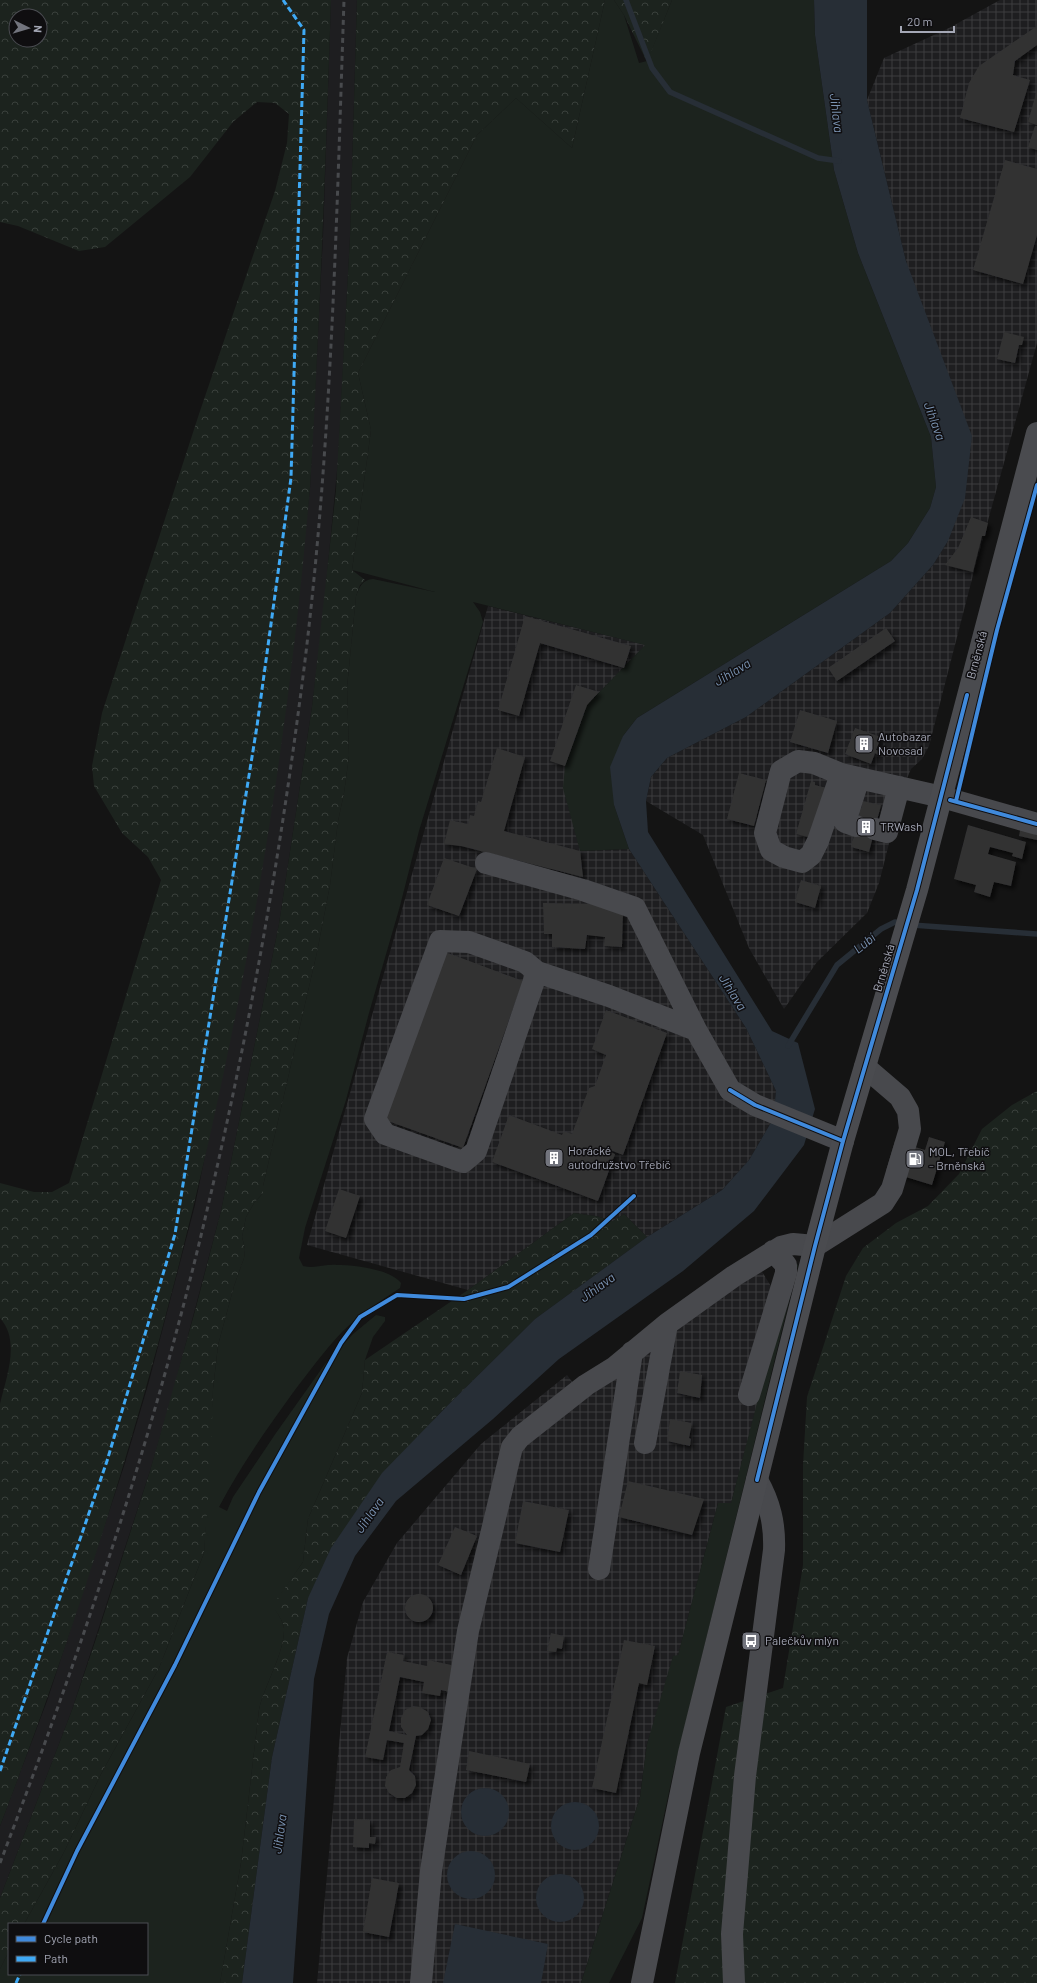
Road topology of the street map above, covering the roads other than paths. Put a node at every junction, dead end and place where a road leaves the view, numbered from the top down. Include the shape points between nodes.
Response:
1 (1037, 433) edge
2 (850, 776) junction
3 (890, 780) junction
4 (942, 797) junction
5 (1037, 824) edge
6 (486, 863) dead end
7 (538, 972) junction
8 (696, 1030) junction
9 (865, 1067) junction
10 (843, 1141) junction
11 (815, 1246) junction
12 (772, 1252) junction
13 (668, 1324) junction
14 (632, 1352) junction
15 (749, 1394) dead end
16 (645, 1443) dead end
17 (757, 1480) junction
18 (598, 1569) dead end
19 (421, 1983) edge
20 (642, 1983) edge
21 (734, 1983) edge

1 - 4 main road, Brněnská
2 - 2 street via 814,763 798,761 781,771 765,833 771,850 802,862 811,855
2 - 3 street
2 - 3 street via 846,822 887,832
3 - 4 street
4 - 5 street
4 - 9 main road, Brněnská
6 - 8 street via 583,890 635,908
7 - 7 street via 525,962 469,942 440,941 375,1118 385,1134 464,1162 476,1151
7 - 8 street
8 - 10 street via 730,1090 755,1105
9 - 10 main road, Brněnská
9 - 11 street via 905,1103 910,1121 908,1136 888,1197
10 - 11 main road, Brněnská
11 - 12 street via 793,1244
11 - 17 main road, Brněnská
12 - 13 street
12 - 15 street via 786,1266 786,1272
13 - 14 street
13 - 16 street
14 - 18 street
14 - 19 street via 520,1437 512,1447 468,1631 431,1871
17 - 20 main road, Brněnská via 689,1753
17 - 21 street via 773,1519 774,1550 745,1776 732,1934

